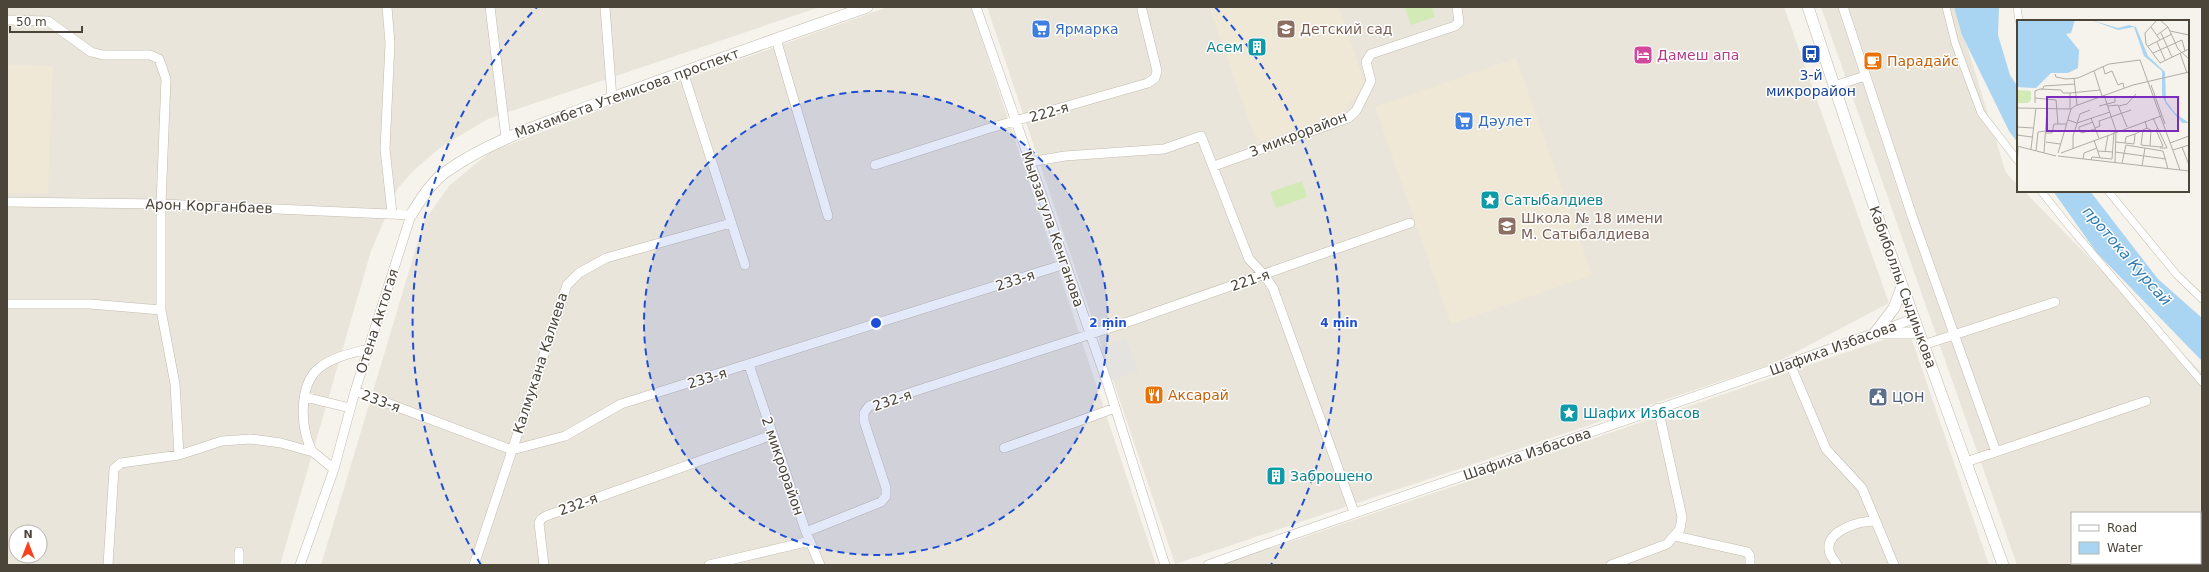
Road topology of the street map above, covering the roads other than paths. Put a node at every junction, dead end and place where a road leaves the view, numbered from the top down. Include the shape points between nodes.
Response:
1 (387, 7) edge
2 (490, 7) edge
3 (605, 7) edge
4 (867, 7) edge
5 (976, 7) edge
6 (1456, 7) edge
7 (1808, 7) edge
8 (1842, 7) edge
9 (1946, 7) edge
10 (2017, 7) edge
11 (1142, 10) dead end
12 (7, 20) edge
13 (2018, 20) edge
14 (776, 39) junction
15 (683, 72) junction
16 (1865, 76) junction
17 (1834, 86) junction
18 (612, 98) junction
19 (1015, 123) junction
20 (506, 138) junction
21 (2017, 160) edge
22 (1030, 162) junction
23 (875, 165) dead end
24 (1214, 166) junction
25 (2042, 192) edge
26 (2109, 192) edge
27 (7, 202) edge
28 (161, 204) junction
29 (392, 214) junction
30 (411, 215) junction
31 (828, 216) dead end
32 (1410, 223) dead end
33 (731, 224) junction
34 (1065, 264) junction
35 (745, 265) dead end
36 (1264, 275) junction
37 (1902, 286) junction
38 (2202, 299) edge
39 (2055, 302) dead end
40 (7, 304) edge
41 (161, 310) junction
42 (1913, 319) junction
43 (1875, 333) junction
44 (1919, 333) junction
45 (1089, 335) junction
46 (1955, 336) junction
47 (1923, 345) junction
48 (368, 349) junction
49 (1790, 364) junction
50 (749, 365) junction
51 (2202, 382) edge
52 (355, 392) junction
53 (306, 397) junction
54 (2146, 401) dead end
55 (350, 408) junction
56 (1115, 408) junction
57 (1658, 408) junction
58 (772, 435) junction
59 (1004, 448) dead end
60 (512, 450) junction
61 (312, 452) junction
62 (1996, 452) junction
63 (179, 455) junction
64 (1966, 462) junction
65 (334, 470) junction
66 (1354, 512) junction
67 (1875, 521) junction
68 (806, 532) junction
69 (1675, 536) junction
70 (810, 541) junction
71 (239, 552) dead end
72 (108, 565) edge
73 (239, 565) edge
74 (300, 565) edge
75 (474, 565) edge
76 (544, 565) edge
77 (709, 565) edge
78 (820, 565) edge
79 (1165, 565) edge
80 (1208, 565) edge
81 (1611, 565) edge
82 (1750, 565) edge
83 (1837, 565) edge
84 (1894, 565) edge
85 (2003, 565) edge

1 - 29 street via 390,43 385,149
2 - 20 street
3 - 18 street
4 - 14 street, Махамбета Утемисова проспект
5 - 19 street, Мырзагула Кенганова
6 - 24 street, 3 микрорайон via 1460,17 1455,26 1371,54 1366,62 1370,81 1356,112 1348,118
7 - 17 street, Кабиболлы Сыдиыкова
8 - 16 street
9 - 21 street via 1955,43 1981,113
10 - 13 street
11 - 19 street, 222-я via 1157,71 1155,78 1148,83
12 - 28 street via 48,21 90,52 160,59 166,79
14 - 15 street, Махамбета Утемисова проспект
14 - 31 street
15 - 18 street, Махамбета Утемисова проспект
15 - 33 street
16 - 17 street
16 - 46 street
17 - 37 street, Кабиболлы Сыдиыкова
18 - 20 street, Махамбета Утемисова проспект
19 - 22 street, Мырзагула Кенганова
19 - 23 street, 222-я via 990,128
20 - 30 street, Махамбета Утемисова проспект via 476,152 446,172 426,192
22 - 24 street via 1065,156 1164,149 1201,136
22 - 34 street, Мырзагула Кенганова
24 - 36 street via 1249,259
25 - 51 street
26 - 38 street via 2177,275
27 - 28 street, Арон Корганбаев
28 - 29 street, Арон Корганбаев
28 - 41 street
29 - 30 street, Арон Корганбаев
30 - 48 street, Отена Актогая
32 - 36 street, 221-я
33 - 35 street
33 - 60 street, Калмукана Калиева via 606,258 578,273 567,285
34 - 45 street, Мырзагула Кенганова
34 - 50 street, 233-я
36 - 45 street, 221-я
36 - 66 street via 1273,288
37 - 42 street, Кабиболлы Сыдиыкова
37 - 43 street via 1894,308
39 - 46 street
40 - 41 street via 90,304
41 - 63 street via 175,384
42 - 43 street, Шафиха Избасова
42 - 44 street, Кабиболлы Сыдиыкова
43 - 44 street
43 - 49 street, Шафиха Избасова
44 - 47 street, Кабиболлы Сыдиыкова
45 - 56 street, Мырзагула Кенганова
45 - 68 street, 232-я via 869,406 864,412 864,421 886,488 886,496 881,502
46 - 47 street
46 - 62 street
47 - 64 street, Кабиболлы Сыдиыкова
48 - 52 street, Отена Актогая
48 - 53 street via 343,356 319,368 310,380
49 - 57 street, Шафиха Избасова
49 - 67 street via 1826,449 1862,488
50 - 58 street, 2 микрорайон
50 - 60 street, 233-я via 621,404 565,436
52 - 55 street, Отена Актогая
52 - 60 street, 233-я
53 - 55 street
53 - 61 street via 302,420 304,435
54 - 62 street
55 - 65 street, Отена Актогая
56 - 59 street
56 - 79 street, Мырзагула Кенганова
57 - 66 street, Шафиха Избасова
57 - 69 street via 1682,517 1680,529
58 - 68 street, 2 микрорайон
58 - 76 street, 232-я via 546,516 539,523
60 - 75 street, Калмукана Калиева
61 - 63 street via 281,443 251,439 222,442
61 - 65 street
62 - 64 street
63 - 72 street via 121,463 114,469
64 - 85 street, Кабиболлы Сыдиыкова
65 - 74 street, Отена Актогая
66 - 80 street, Шафиха Избасова
67 - 83 street via 1837,532 1830,540 1830,556
67 - 84 street
68 - 70 street, 2 микрорайон
69 - 81 street via 1667,544
69 - 82 street via 1747,552 1750,556
70 - 77 street
70 - 78 street, 2 микрорайон
71 - 73 street

